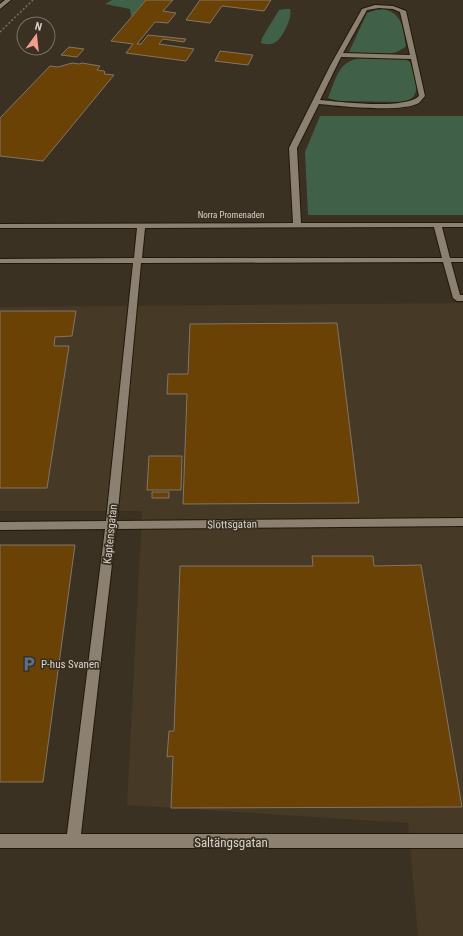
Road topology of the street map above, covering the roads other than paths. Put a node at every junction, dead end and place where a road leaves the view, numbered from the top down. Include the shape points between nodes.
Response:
1 (8, 0) edge
2 (0, 7) edge
3 (339, 55) junction
4 (413, 57) junction
5 (317, 102) junction
6 (297, 225) junction
7 (437, 225) junction
8 (463, 225) edge
9 (0, 226) edge
10 (141, 226) junction
11 (137, 260) junction
12 (446, 260) junction
13 (463, 260) edge
14 (0, 261) edge
15 (463, 298) edge
16 (463, 522) edge
17 (0, 526) edge
18 (111, 526) junction
19 (463, 841) edge
20 (0, 842) edge
21 (73, 842) junction

1 - 2 street
3 - 4 street
3 - 4 street via 365,9 390,6 403,11
3 - 5 street
4 - 5 street via 422,96 415,102 401,105
5 - 6 street via 293,148
6 - 7 street, Norra Promenaden
6 - 10 street, Norra Promenaden
7 - 8 street, Norra Promenaden
7 - 12 street
9 - 10 street, Norra Promenaden
10 - 11 street, Kaptensgatan
11 - 12 street
11 - 14 street
11 - 18 street, Kaptensgatan
12 - 13 street
12 - 15 street via 457,298
16 - 18 street, Slottsgatan
17 - 18 street, Slottsgatan
18 - 21 street, Kaptensgatan
19 - 21 street, Saltängsgatan
20 - 21 street, Saltängsgatan

